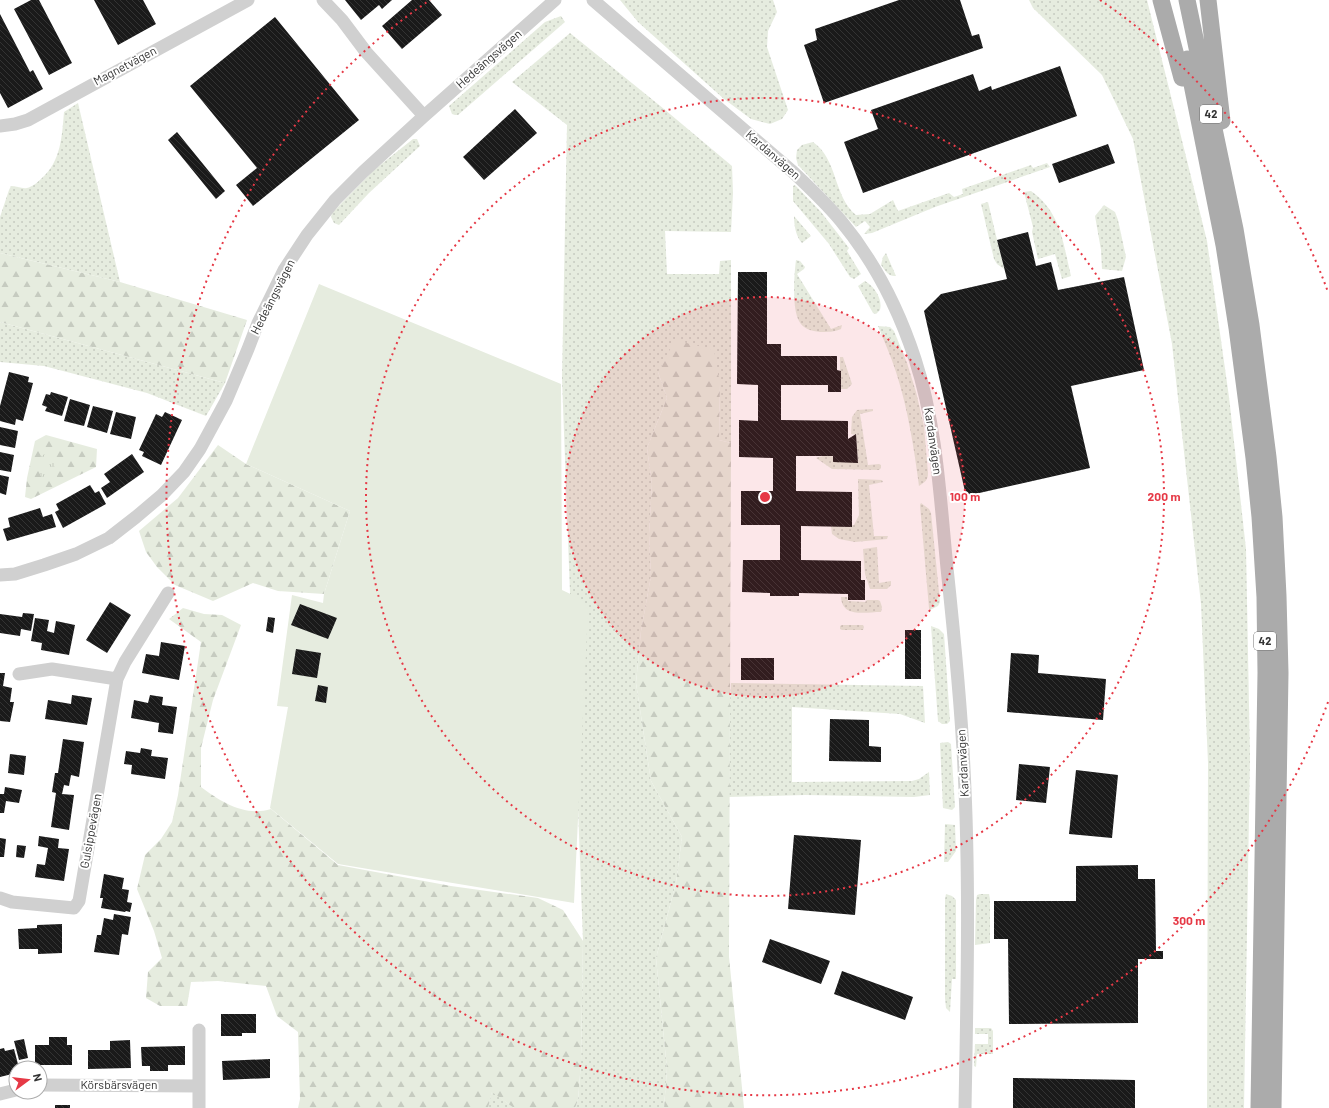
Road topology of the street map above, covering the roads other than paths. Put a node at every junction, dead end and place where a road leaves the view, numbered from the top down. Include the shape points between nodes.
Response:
1 (248, 0) edge
2 (323, 0) edge
3 (555, 0) edge
4 (593, 0) edge
5 (1161, 0) edge
6 (1176, 0) edge
7 (1186, 0) edge
8 (1208, 0) edge
9 (424, 116) junction
10 (0, 126) edge
11 (1210, 178) junction
12 (1235, 229) junction
13 (0, 575) edge
14 (168, 594) dead end
15 (20, 674) dead end
16 (117, 679) junction
17 (0, 898) edge
18 (198, 1030) dead end
19 (48, 1085) edge
20 (199, 1086) junction
21 (199, 1108) edge
22 (965, 1108) edge
23 (1259, 1108) edge
24 (1273, 1108) edge

1 - 10 street, Magnetvägen via 28,120
2 - 9 street
3 - 9 street, Hedeängsvägen
4 - 22 street, Kardanvägen via 819,196 864,253 891,300 915,358 927,401 934,444 964,767 967,875
5 - 11 main road
6 - 11 main road, 42
7 - 12 main road, 42
8 - 12 main road
9 - 13 street, Hedeängsvägen via 335,200 307,235 284,270 258,323 216,421 184,472 157,500 109,538 76,554 44,565 15,574
11 - 23 main road, 42 via 1238,328 1260,517 1265,597
12 - 24 main road, 42 via 1251,325 1268,457 1278,596 1280,673
14 - 16 street, Gulsippevägen
15 - 16 street via 52,669
16 - 17 street, Gulsippevägen via 79,901 74,908 12,902
18 - 20 street
19 - 20 street, Körsbärsvägen
20 - 21 street

